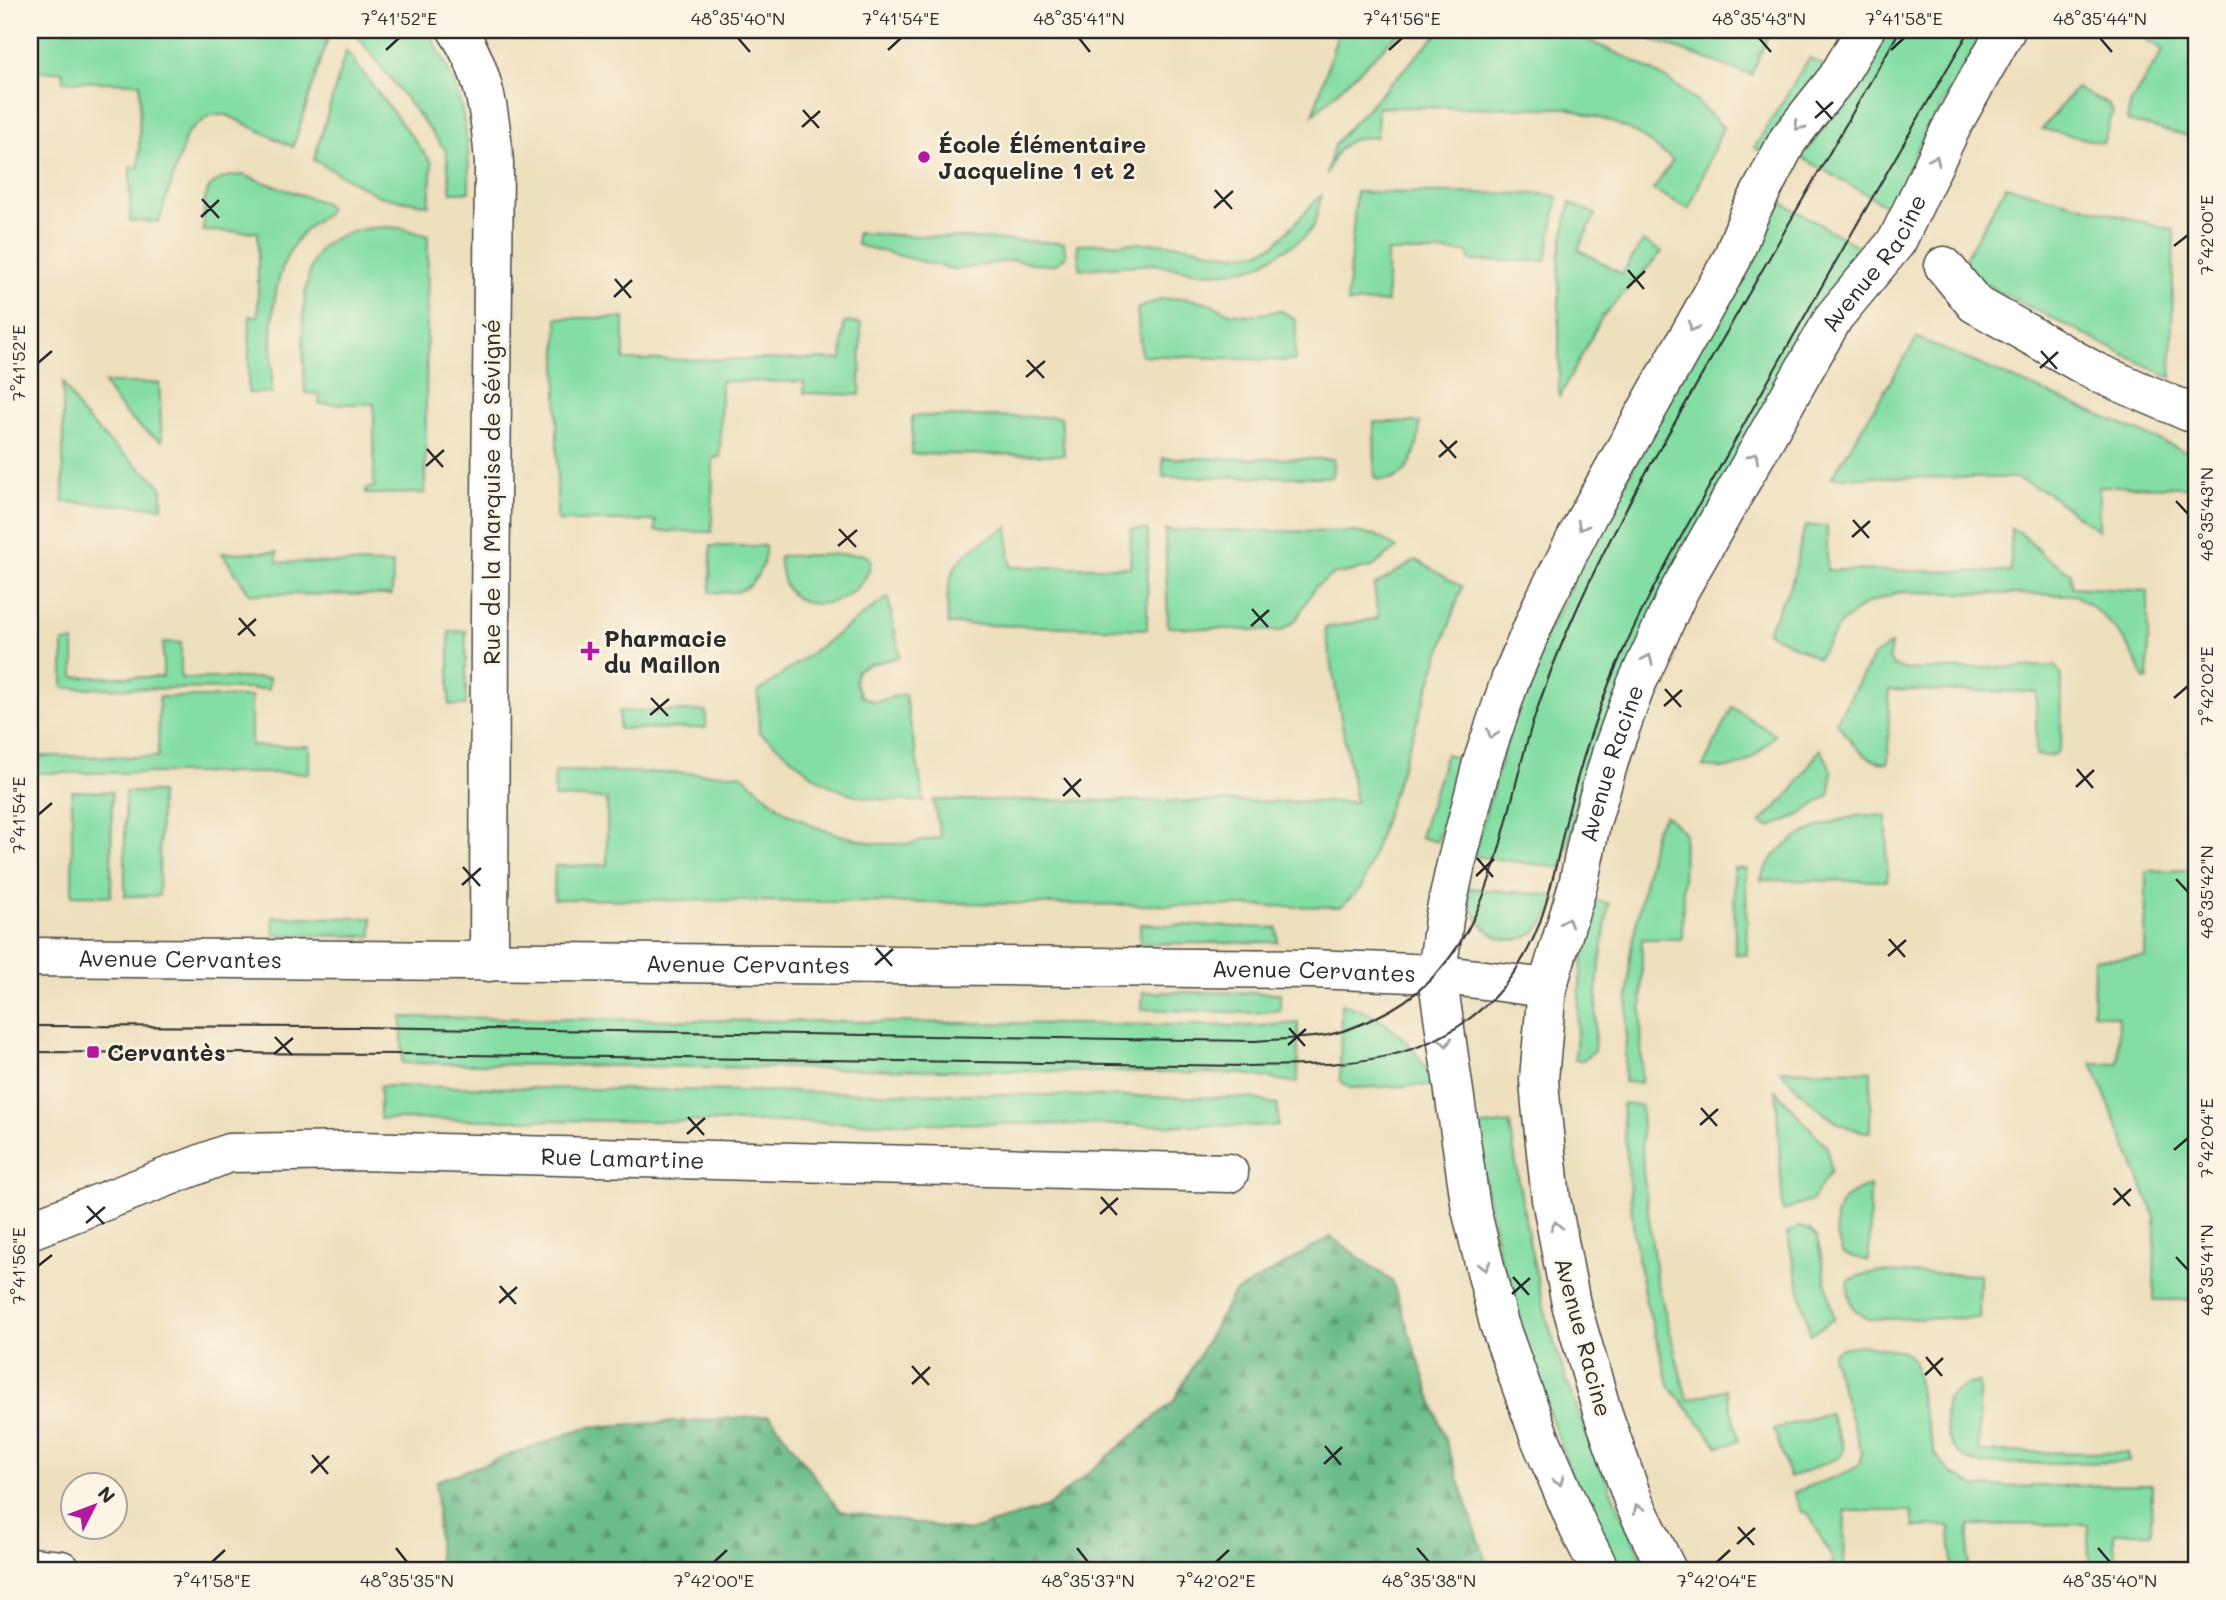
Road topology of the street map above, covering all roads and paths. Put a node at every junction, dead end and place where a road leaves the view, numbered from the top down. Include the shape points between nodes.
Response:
1 (457, 30) edge
2 (1865, 30) edge
3 (2006, 30) edge
4 (1944, 266) dead end
5 (2196, 413) edge
6 (30, 957) edge
7 (489, 962) junction
8 (1437, 974) junction
9 (1547, 988) junction
10 (1229, 1174) dead end
11 (30, 1230) edge
12 (30, 1567) edge
13 (61, 1570) edge
14 (1600, 1570) edge
15 (1667, 1570) edge

1 - 7 street, Rue de la Marquise de Sévigné via 481,80 491,120 494,163
2 -> 8 street via 1838,78 1788,140 1732,259 1542,605 1482,763 1444,919
9 -> 3 street, Avenue Racine via 1612,751 1679,591 1834,317 1896,241 1954,122
4 - 5 street via 1975,304 2096,372
6 - 7 street, Avenue Cervantes
7 - 8 street, Avenue Cervantes
8 - 9 street, Avenue Cervantes
8 -> 14 street via 1471,1209 1499,1324 1540,1438
15 -> 9 street, Avenue Racine via 1634,1503 1571,1304 1551,1199 1539,1079
10 - 11 street, Rue Lamartine via 358,1151 229,1153
12 - 13 street

